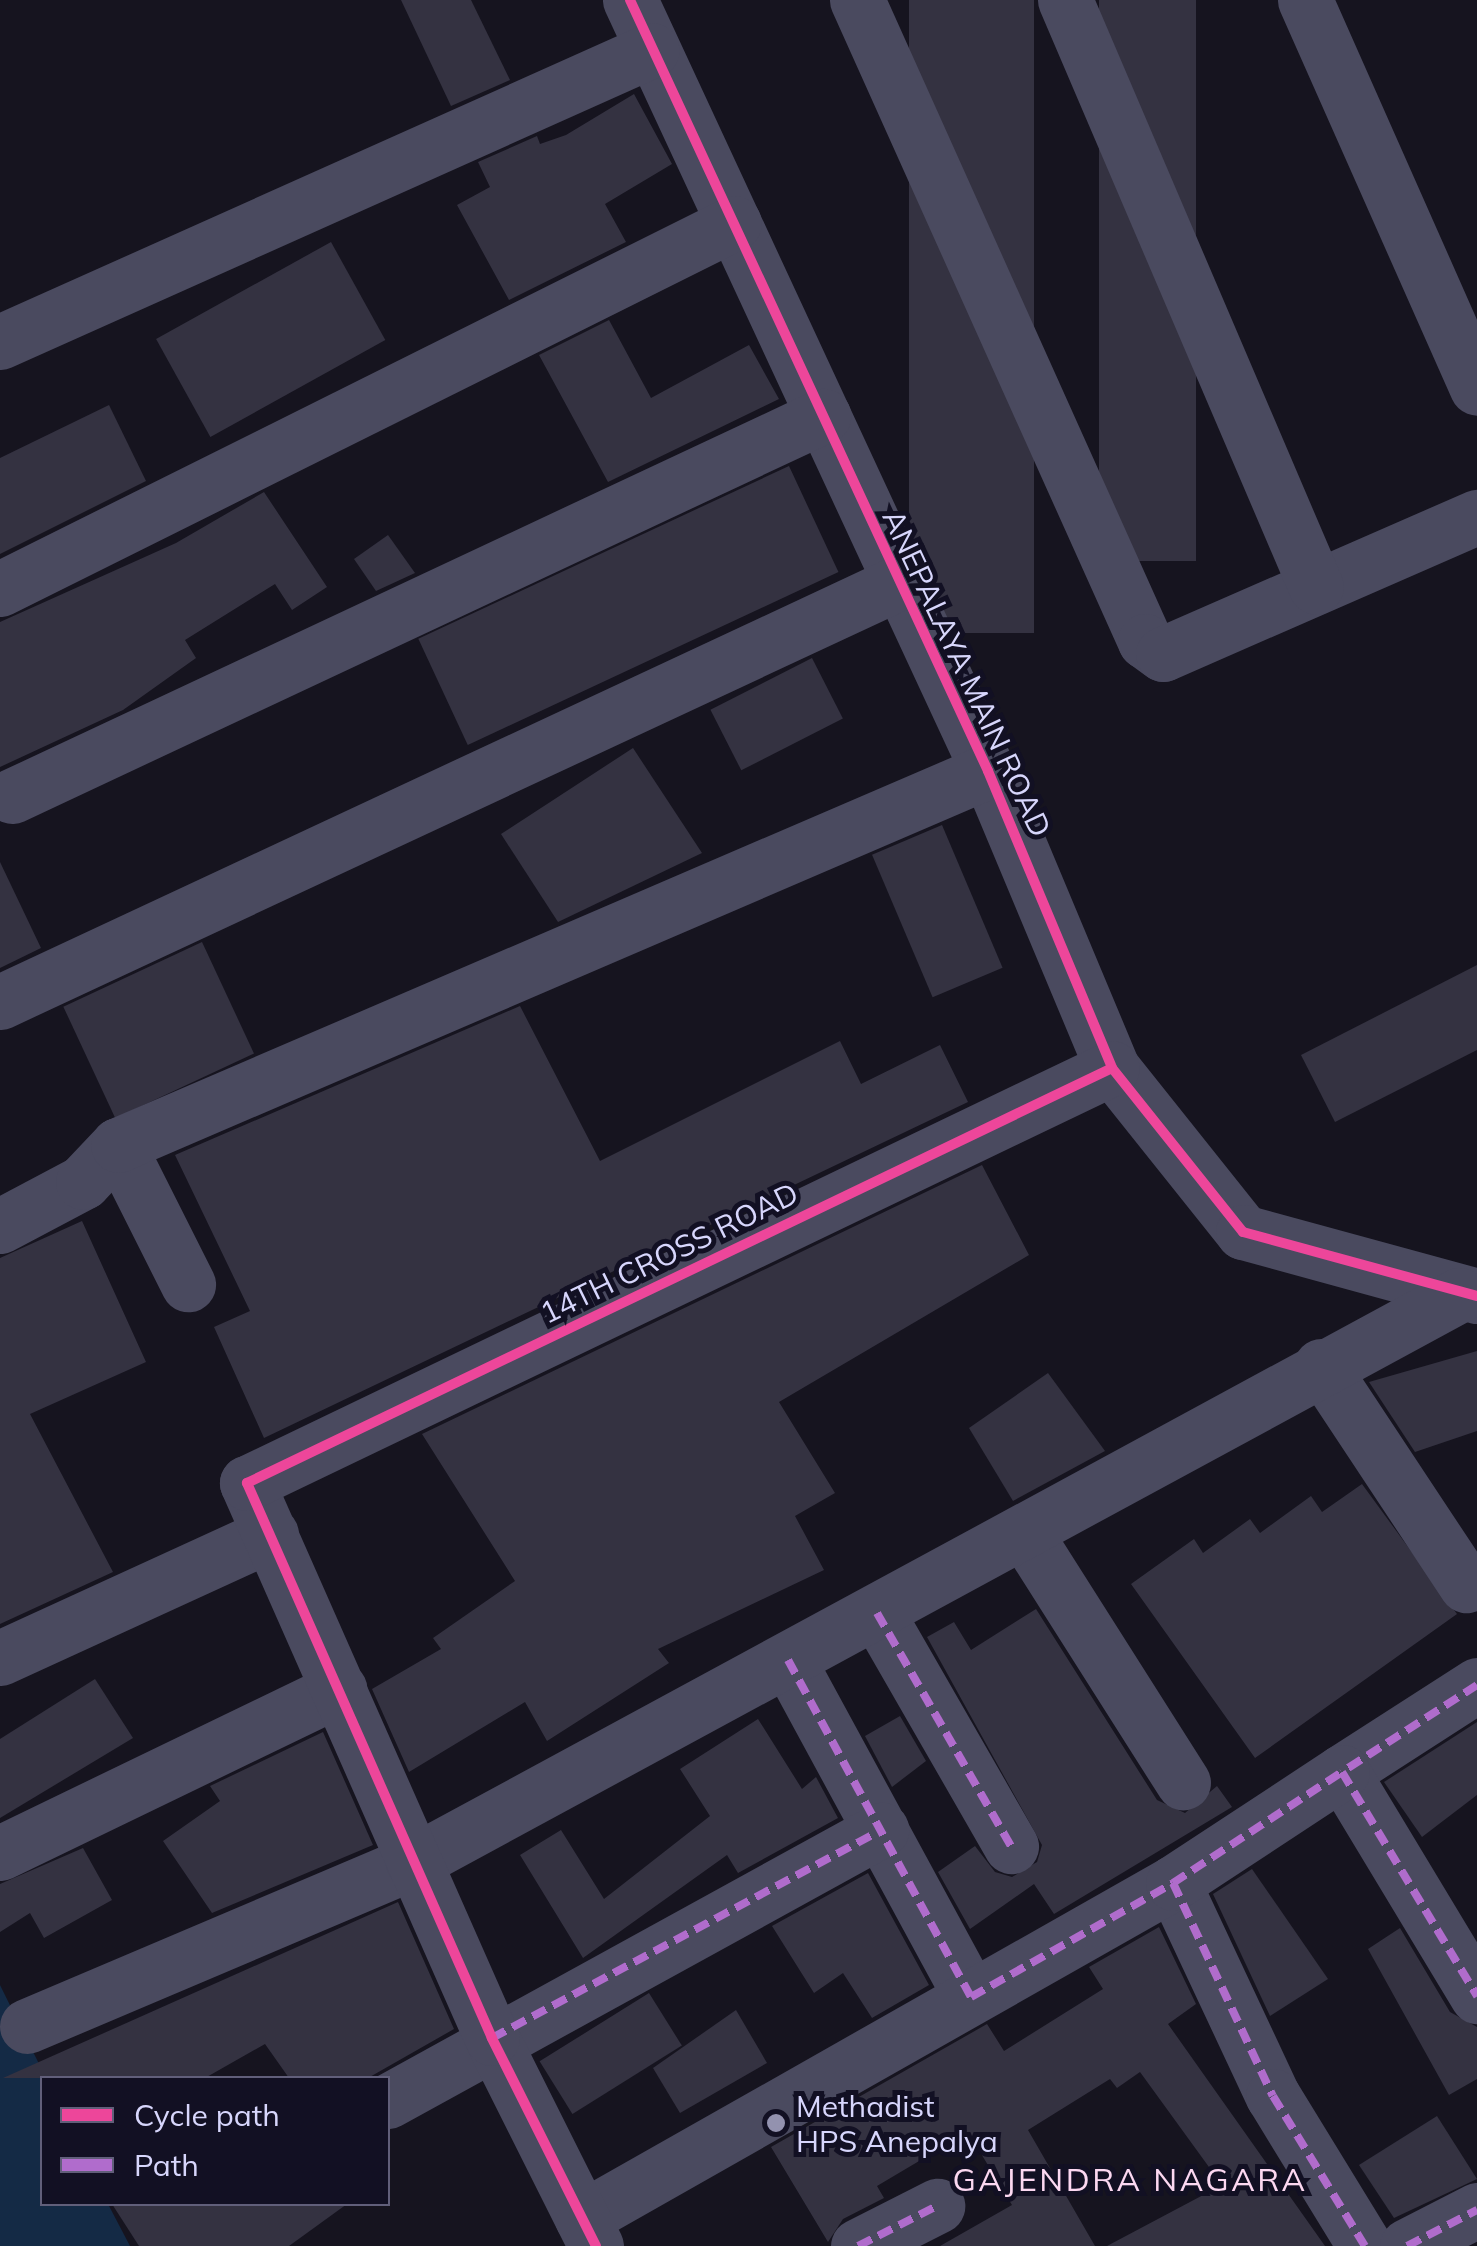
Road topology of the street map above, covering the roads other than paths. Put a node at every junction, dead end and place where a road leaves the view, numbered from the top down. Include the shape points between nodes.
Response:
1 (630, 0) edge
2 (857, 0) edge
3 (1065, 0) edge
4 (1305, 0) edge
5 (652, 50) junction
6 (734, 223) junction
7 (0, 342) edge
8 (1477, 388) edge
9 (823, 416) junction
10 (1477, 517) edge
11 (898, 583) junction
12 (1316, 587) junction
13 (0, 589) edge
14 (988, 771) junction
15 (12, 796) dead end
16 (0, 1002) edge
17 (1112, 1068) junction
18 (118, 1144) junction
19 (0, 1226) edge
20 (188, 1284) dead end
21 (1468, 1296) edge
22 (1321, 1366) junction
23 (271, 1534) junction
24 (1026, 1535) junction
25 (1466, 1585) dead end
26 (877, 1613) junction
27 (0, 1658) edge
28 (788, 1660) junction
29 (1477, 1685) edge
30 (340, 1689) junction
31 (1342, 1772) junction
32 (1183, 1782) dead end
33 (882, 1830) junction
34 (1011, 1846) dead end
35 (0, 1852) edge
36 (413, 1862) junction
37 (1173, 1883) junction
38 (1477, 1996) edge
39 (970, 1997) junction
40 (27, 2026) dead end
41 (492, 2038) junction
42 (390, 2100) edge
43 (936, 2206) dead end
44 (1477, 2210) edge
45 (589, 2232) edge
46 (858, 2246) edge
47 (1365, 2246) edge
48 (1407, 2246) edge

1 - 5 street, ANEPALAYA MAIN ROAD
2 - 12 street via 1130,624 1163,654
3 - 12 street
4 - 8 street
5 - 6 street, ANEPALAYA MAIN ROAD
5 - 7 street
6 - 9 street, ANEPALAYA MAIN ROAD
6 - 13 street
9 - 11 street, ANEPALAYA MAIN ROAD
9 - 15 street
10 - 12 street
11 - 14 street, ANEPALAYA MAIN ROAD
11 - 16 street
14 - 17 street, ANEPALAYA MAIN ROAD
14 - 18 street
17 - 21 street, ANEPALAYA MAIN ROAD via 1243,1232
17 - 23 street, 14TH CROSS ROAD via 246,1483
18 - 19 street via 83,1182
18 - 20 street
21 - 22 street, ANEPALAYA MAIN ROAD
22 - 24 street, ANEPALAYA MAIN ROAD
22 - 25 street
23 - 27 street
23 - 30 street
24 - 26 street, ANEPALAYA MAIN ROAD
24 - 32 street
26 - 28 street, ANEPALAYA MAIN ROAD
26 - 34 street
28 - 33 street
28 - 36 street, ANEPALAYA MAIN ROAD
29 - 31 street
30 - 35 street
30 - 36 street
31 - 37 street
31 - 38 street
33 - 39 street
33 - 41 street
36 - 40 street, ANEPALAYA MAIN ROAD
36 - 41 street
37 - 39 street
37 - 47 street via 1273,2096
39 - 45 street
41 - 42 street
41 - 45 street
43 - 46 street
44 - 48 street

